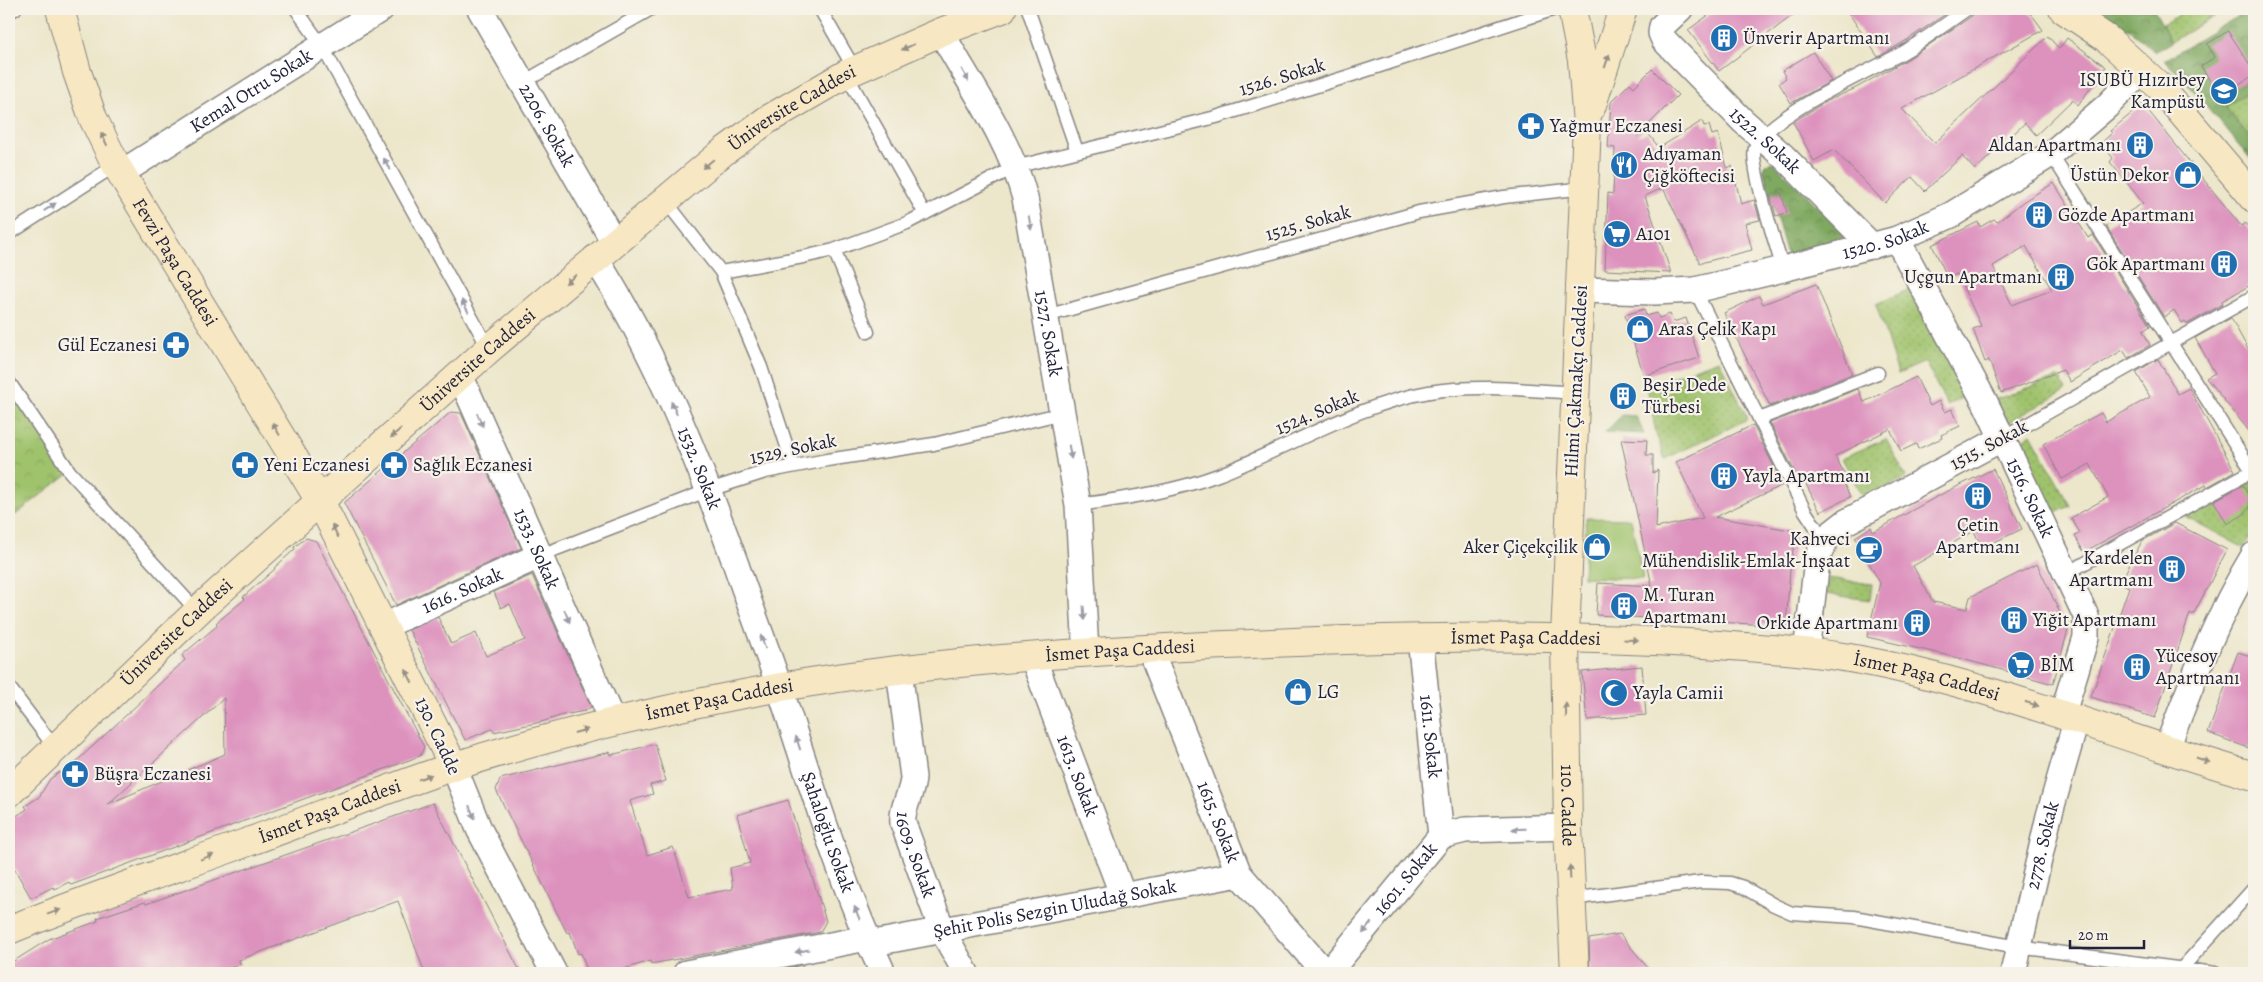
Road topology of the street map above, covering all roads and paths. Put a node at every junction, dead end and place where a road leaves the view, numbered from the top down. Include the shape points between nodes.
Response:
1 (15, 9) edge
2 (60, 9) edge
3 (296, 9) edge
4 (381, 9) edge
5 (480, 9) edge
6 (651, 9) edge
7 (820, 9) edge
8 (999, 9) edge
9 (1028, 9) edge
10 (1555, 9) edge
11 (1572, 9) edge
12 (1623, 9) edge
13 (1680, 9) edge
14 (1966, 9) edge
15 (2063, 9) edge
16 (9, 12) edge
17 (941, 32) junction
18 (322, 46) junction
19 (2142, 70) junction
20 (851, 72) junction
21 (522, 83) junction
22 (1587, 124) junction
23 (1760, 137) junction
24 (1077, 150) junction
25 (2052, 154) junction
26 (1015, 167) junction
27 (118, 169) junction
28 (1585, 188) junction
29 (2254, 198) edge
30 (664, 200) junction
31 (925, 214) junction
32 (9, 234) edge
33 (1897, 240) junction
34 (1872, 246) junction
35 (604, 250) junction
36 (834, 250) junction
37 (1783, 270) junction
38 (720, 272) junction
39 (1580, 290) junction
40 (1695, 290) junction
41 (2254, 296) edge
42 (1046, 316) junction
43 (868, 332) dead end
44 (2170, 344) junction
45 (489, 349) junction
46 (1878, 373) dead end
47 (460, 375) junction
48 (9, 382) edge
49 (1576, 393) junction
50 (1063, 413) junction
51 (1759, 419) junction
52 (2002, 438) junction
53 (793, 466) junction
54 (2253, 472) edge
55 (709, 490) junction
56 (320, 501) junction
57 (1078, 505) junction
58 (1825, 541) junction
59 (541, 555) junction
60 (2254, 555) edge
61 (2067, 574) junction
62 (198, 612) junction
63 (384, 626) junction
64 (1565, 637) junction
65 (1420, 638) junction
66 (1150, 649) junction
67 (1806, 652) junction
68 (1086, 653) junction
69 (1033, 658) junction
70 (899, 670) junction
71 (9, 687) edge
72 (780, 688) junction
73 (2070, 716) junction
74 (613, 722) junction
75 (56, 748) junction
76 (2168, 748) junction
77 (454, 767) junction
78 (2254, 776) edge
79 (9, 793) edge
80 (1568, 827) junction
81 (1441, 836) junction
82 (1239, 874) junction
83 (2254, 888) edge
84 (1123, 896) junction
85 (1571, 899) junction
86 (9, 930) edge
87 (942, 930) junction
88 (868, 941) junction
89 (2018, 948) junction
90 (2180, 969) junction
91 (554, 973) edge
92 (686, 973) edge
93 (883, 973) edge
94 (966, 973) edge
95 (1327, 973) edge
96 (1574, 973) edge
97 (2013, 973) edge
98 (2215, 973) edge

1 - 16 lane
27 -> 2 main road, Fevzi Paşa Caddesi via 77,72
3 - 18 lane
4 - 18 street, Kemal Otru Sokak
5 - 21 street, 2206. Sokak
6 - 21 lane
7 - 20 lane
8 - 17 main road, Üniversite Caddesi
9 - 24 lane
10 - 24 lane, 1526. Sokak via 1224,115
11 - 22 main road, Hilmi Çakmakçı Caddesi via 1582,60
22 -> 12 main road, Hilmi Çakmakçı Caddesi
13 - 23 street, 1522. Sokak via 1665,21 1661,33 1664,40
14 - 23 lane via 1904,52 1790,113
15 - 19 main road via 2106,38
17 -> 20 main road, Üniversite Caddesi
17 -> 26 street, 1527. Sokak
18 - 27 street, Kemal Otru Sokak
45 -> 18 lane
19 - 25 street, 1520. Sokak
19 - 29 main road via 2169,96
20 -> 30 main road, Üniversite Caddesi via 766,120
20 - 31 lane
21 - 35 street, 2206. Sokak
22 - 28 main road, Hilmi Çakmakçı Caddesi
23 - 34 street, 1522. Sokak via 1784,156
23 - 37 lane via 1755,148 1755,166
24 - 26 lane, 1526. Sokak
25 - 33 street, 1520. Sokak via 1951,215
25 - 44 lane
26 - 31 lane, 1526. Sokak
26 -> 42 street, 1527. Sokak via 1025,198
32 -> 27 lane
56 -> 27 main road, Fevzi Paşa Caddesi
28 - 39 main road, Hilmi Çakmakçı Caddesi
28 - 42 lane, 1525. Sokak via 1504,196 1419,212
30 - 35 main road, Üniversite Caddesi
30 - 38 lane
31 - 36 lane, 1526. Sokak
33 - 34 street, 1520. Sokak
33 - 52 street, 1516. Sokak
34 - 37 street, 1520. Sokak
35 -> 45 main road, Üniversite Caddesi
55 -> 35 street, 1532. Sokak
36 - 38 lane, 1526. Sokak
36 - 43 lane
37 - 40 street, 1520. Sokak
38 - 53 lane via 761,367
39 - 40 street, 1520. Sokak
39 - 49 main road, Hilmi Çakmakçı Caddesi
40 - 51 lane
41 - 44 lane, 1515. Sokak
42 - 50 street, 1527. Sokak
44 - 52 lane, 1515. Sokak
44 - 54 lane
45 - 47 main road, Üniversite Caddesi
46 - 51 lane
47 -> 56 main road, Üniversite Caddesi
47 -> 59 street, 1533. Sokak
48 - 62 lane via 70,472
49 - 57 lane, 1524. Sokak via 1486,388 1428,392 1379,406 1190,485
49 - 64 main road, Hilmi Çakmakçı Caddesi
50 - 53 lane, 1529. Sokak via 950,441
50 -> 57 street, 1527. Sokak
51 - 58 lane via 1805,511
52 - 58 street, 1515. Sokak via 1853,518
52 - 61 street, 1516. Sokak
53 - 55 lane, 1529. Sokak
54 - 61 lane
55 - 59 lane, 1529. Sokak
72 -> 55 street, 1532. Sokak
56 - 62 main road, Üniversite Caddesi
63 -> 56 main road, 130. Cadde
57 -> 68 street, 1527. Sokak
58 - 67 street, 1515. Sokak via 1817,561
59 - 63 street, 1616. Sokak
59 -> 74 street, 1533. Sokak
60 - 76 street via 2221,614
61 - 73 street, 1516. Sokak via 2084,609 2087,630
62 - 75 main road, Üniversite Caddesi
77 -> 63 main road, 130. Cadde
64 - 65 main road, İsmet Paşa Caddesi
64 -> 67 main road, İsmet Paşa Caddesi
80 -> 64 main road, 110. Cadde
65 - 66 main road, İsmet Paşa Caddesi
65 - 81 street, 1611. Sokak
66 - 68 main road, İsmet Paşa Caddesi
66 - 82 street, 1615. Sokak
67 -> 73 main road, İsmet Paşa Caddesi via 1940,678
68 - 69 main road, İsmet Paşa Caddesi
69 - 70 main road, İsmet Paşa Caddesi
69 - 84 street, 1613. Sokak
70 - 72 main road, İsmet Paşa Caddesi
70 - 87 street, 1609. Sokak via 913,777 903,810 903,823
71 - 75 lane
72 - 74 main road, İsmet Paşa Caddesi
88 -> 72 street, Şahaloğlu Sokak via 827,834
73 - 76 main road, İsmet Paşa Caddesi
73 - 89 street, 2778. Sokak
77 -> 74 main road, İsmet Paşa Caddesi
75 - 79 main road, Üniversite Caddesi
76 -> 78 main road, İsmet Paşa Caddesi
86 -> 77 main road, İsmet Paşa Caddesi
77 -> 91 street, 130. Cadde via 479,829
80 -> 81 street, 1601. Sokak via 1465,830
85 -> 80 main road, 110. Cadde
81 -> 95 street, 1601. Sokak
82 - 84 street, Şehit Polis Sezgin Uludağ Sokak
82 - 95 street, 1615. Sokak
83 - 90 lane
84 - 87 street, Şehit Polis Sezgin Uludağ Sokak
85 - 89 lane via 1701,882 1730,882 1792,913 1854,917
85 - 96 main road, 110. Cadde
87 - 88 street, Şehit Polis Sezgin Uludağ Sokak
87 - 94 street, 1609. Sokak
88 -> 92 street, Şehit Polis Sezgin Uludağ Sokak
88 - 93 street, Şahaloğlu Sokak
89 - 90 lane
89 - 97 street, 2778. Sokak
90 - 98 lane

